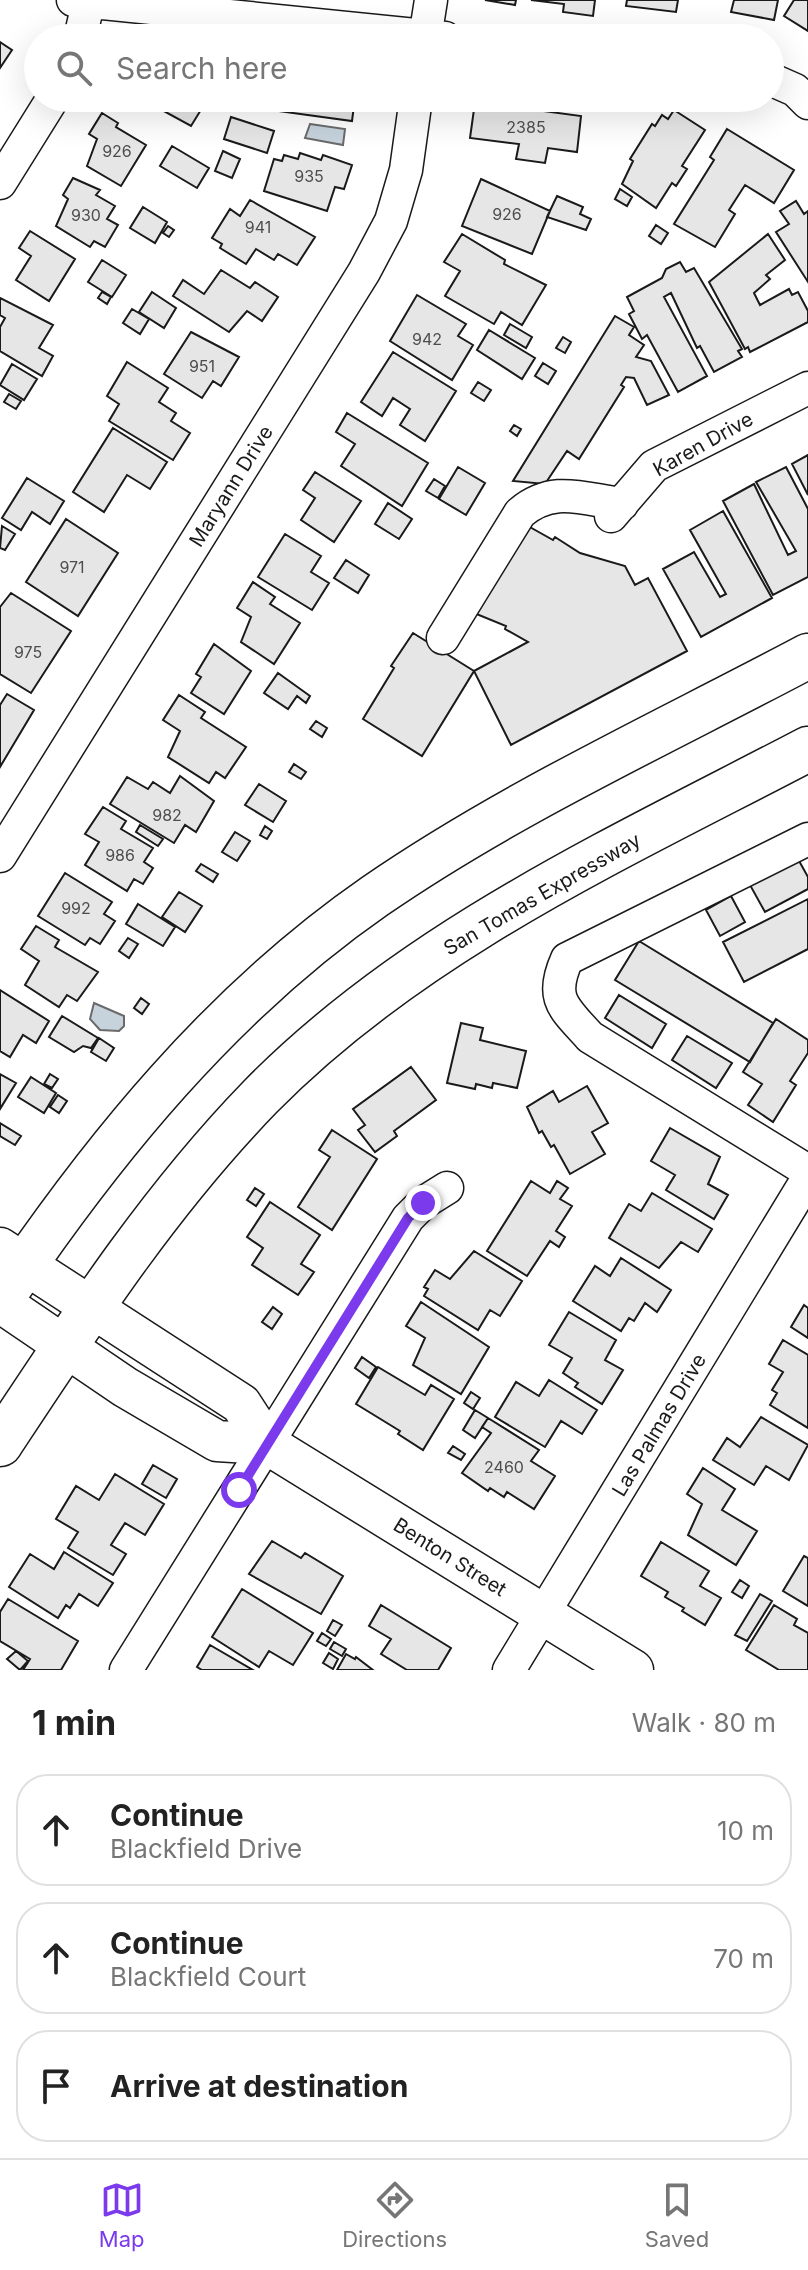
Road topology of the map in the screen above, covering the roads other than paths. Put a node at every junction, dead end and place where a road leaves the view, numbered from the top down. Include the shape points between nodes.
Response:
1 (431, 0) edge
2 (81, 2) edge
3 (80, 24) edge
4 (302, 24) edge
5 (432, 24) edge
6 (784, 85) edge
7 (808, 103) edge
8 (44, 112) edge
9 (414, 112) edge
10 (0, 183) edge
11 (808, 388) edge
12 (443, 638) dead end
13 (808, 656) edge
14 (808, 749) edge
15 (808, 839) edge
16 (0, 856) edge
17 (808, 1171) edge
18 (808, 1178) edge
19 (447, 1188) dead end
20 (12, 1256) edge
21 (0, 1302) edge
22 (90, 1307) junction
23 (64, 1346) junction
24 (0, 1444) edge
25 (267, 1444) junction
26 (544, 1615) junction
27 (126, 1670) edge
28 (509, 1670) edge
29 (633, 1670) edge

1 - 5 street
2 - 3 street
2 - 4 street
6 - 7 street
8 - 10 street
9 - 16 street, Maryann Drive via 406,170 391,221 364,272
11 - 12 street, Karen Drive via 654,466 617,510 552,494 536,499 520,513
13 - 20 highway via 478,830 374,897 277,973 209,1037
14 - 22 highway, San Tomas Expressway via 581,867 471,930 396,982 261,1096 168,1200
15 - 17 street via 567,959 558,986 563,1006 590,1037
18 - 26 street, Las Palmas Drive
19 - 25 street via 408,1218
20 - 21 highway
20 - 22 main road, Benton Street
21 - 23 main road, Benton Street
22 - 23 highway, San Tomas Expressway
22 - 25 main road, Benton Street via 241,1404
23 - 24 highway, San Tomas Expressway
23 - 25 main road, Benton Street via 217,1441
25 - 26 main road, Benton Street
25 - 27 street
26 - 28 street, Las Palmas Drive
26 - 29 main road, Benton Street

